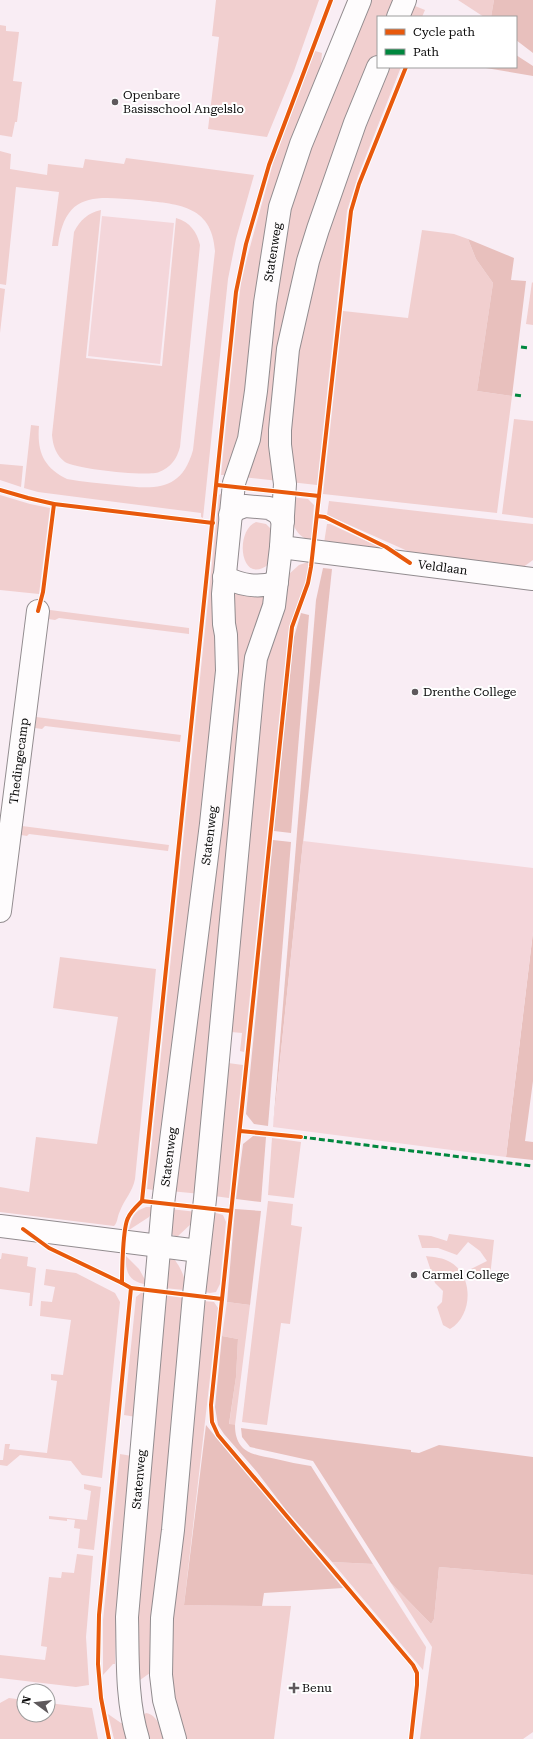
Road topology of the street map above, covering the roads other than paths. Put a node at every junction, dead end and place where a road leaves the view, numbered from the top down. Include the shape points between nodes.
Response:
1 (360, 0) edge
2 (405, 0) edge
3 (398, 16) edge
4 (378, 68) edge
5 (230, 515) junction
6 (283, 521) junction
7 (281, 547) junction
8 (224, 576) junction
9 (533, 579) edge
10 (277, 582) junction
11 (38, 611) dead end
12 (0, 911) edge
13 (0, 1226) edge
14 (159, 1246) junction
15 (199, 1251) junction
16 (138, 1739) edge
17 (175, 1739) edge

1 - 5 street, Statenweg via 300,144 280,208 265,303 253,416 249,439 234,483
2 - 3 street
4 - 6 street via 327,202 297,305 288,350 280,430 285,484
5 - 6 street via 245,506 269,508 278,513
5 - 8 street, Statenweg
6 - 7 street
7 - 9 street, Veldlaan
7 - 10 street
8 - 10 street via 234,582 250,585 263,586
8 - 14 street, Statenweg via 223,610 227,671 211,824
10 - 15 street via 274,606 256,658
11 - 12 street, Thedingecamp
13 - 14 street
14 - 15 street
14 - 16 street, Statenweg via 127,1617 128,1674 134,1728
15 - 17 street via 161,1646 164,1700

